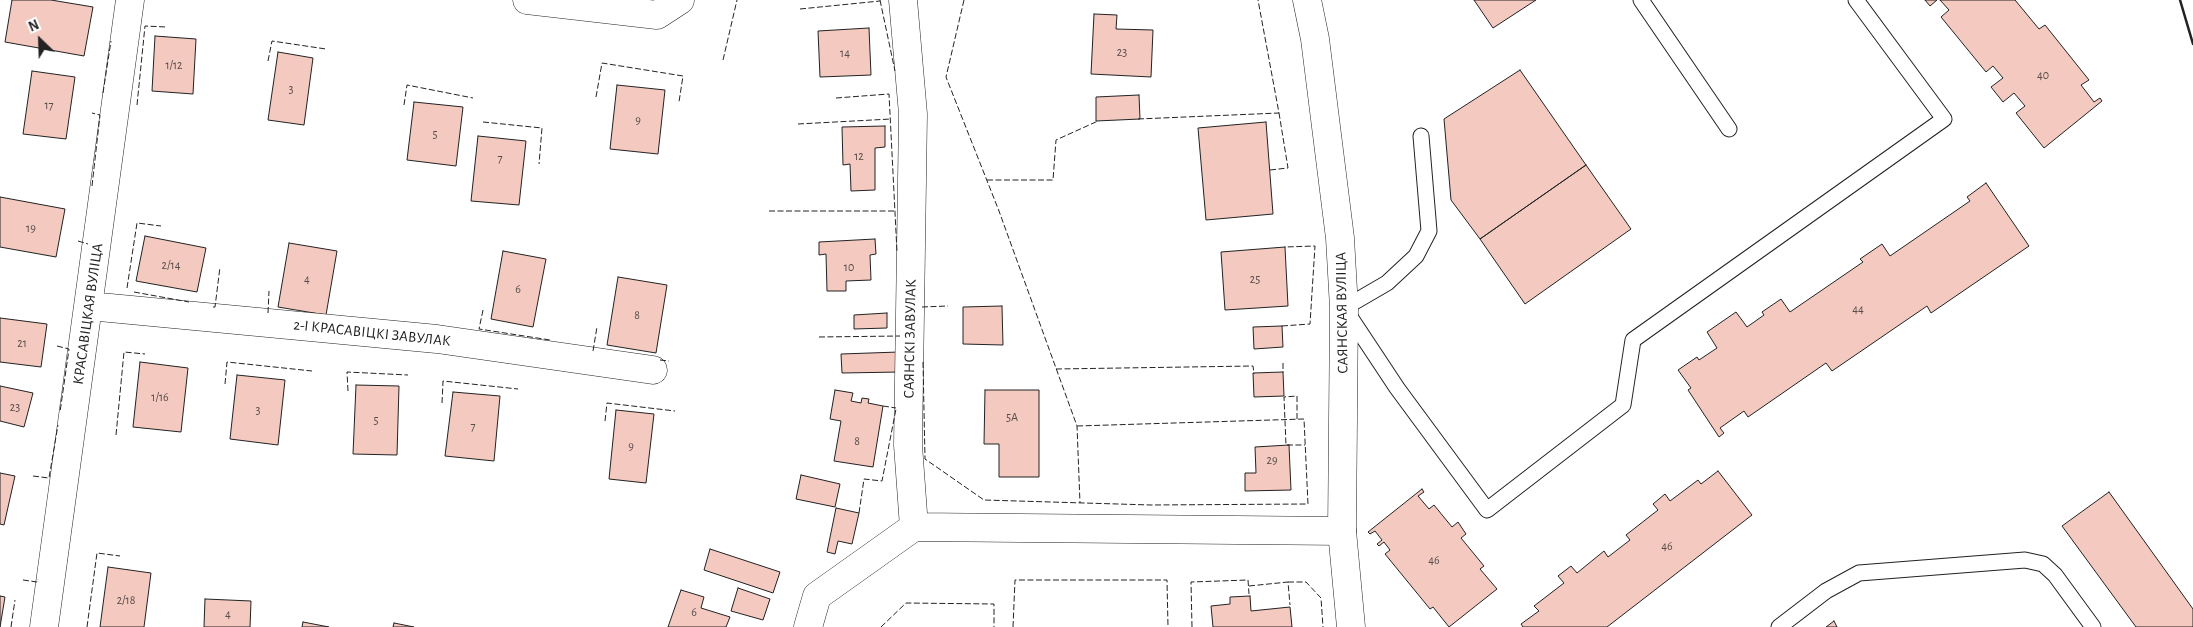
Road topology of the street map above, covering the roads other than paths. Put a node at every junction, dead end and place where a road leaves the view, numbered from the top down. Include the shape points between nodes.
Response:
1 (130, 0) edge
2 (527, 0) edge
3 (680, 0) edge
4 (903, 0) edge
5 (1307, 0) edge
6 (1641, 0) edge
7 (1856, 0) edge
8 (1729, 128) dead end
9 (1421, 136) dead end
10 (89, 306) junction
11 (1344, 308) junction
12 (654, 370) dead end
13 (914, 527) junction
14 (1342, 531) junction
15 (44, 627) edge
16 (808, 627) edge
17 (1351, 627) edge
18 (1779, 627) edge
19 (2093, 627) edge

1 - 10 street, КРАСАВІЦКАЯ ВУЛІЦА
2 - 3 street via 657,15
4 - 13 street, САЯНСКІ ЗАВУЛАК via 913,114 908,445
5 - 11 street, САЯНСКАЯ ВУЛІЦА via 1315,39 1339,229
6 - 8 lane
7 - 11 lane via 1944,119 1633,340 1624,405 1487,510 1397,388
9 - 11 lane via 1429,231 1416,256 1387,283
10 - 12 street, 2-І КРАСАВІЦКІ ЗАВУЛАК via 437,339
10 - 15 street, КРАСАВІЦКАЯ ВУЛІЦА
11 - 14 street, САЯНСКАЯ ВУЛІЦА
13 - 14 street
13 - 16 street via 817,596
14 - 17 street, САЯНСКАЯ ВУЛІЦА
18 - 19 lane via 1826,591 1858,573 2025,560 2044,564

